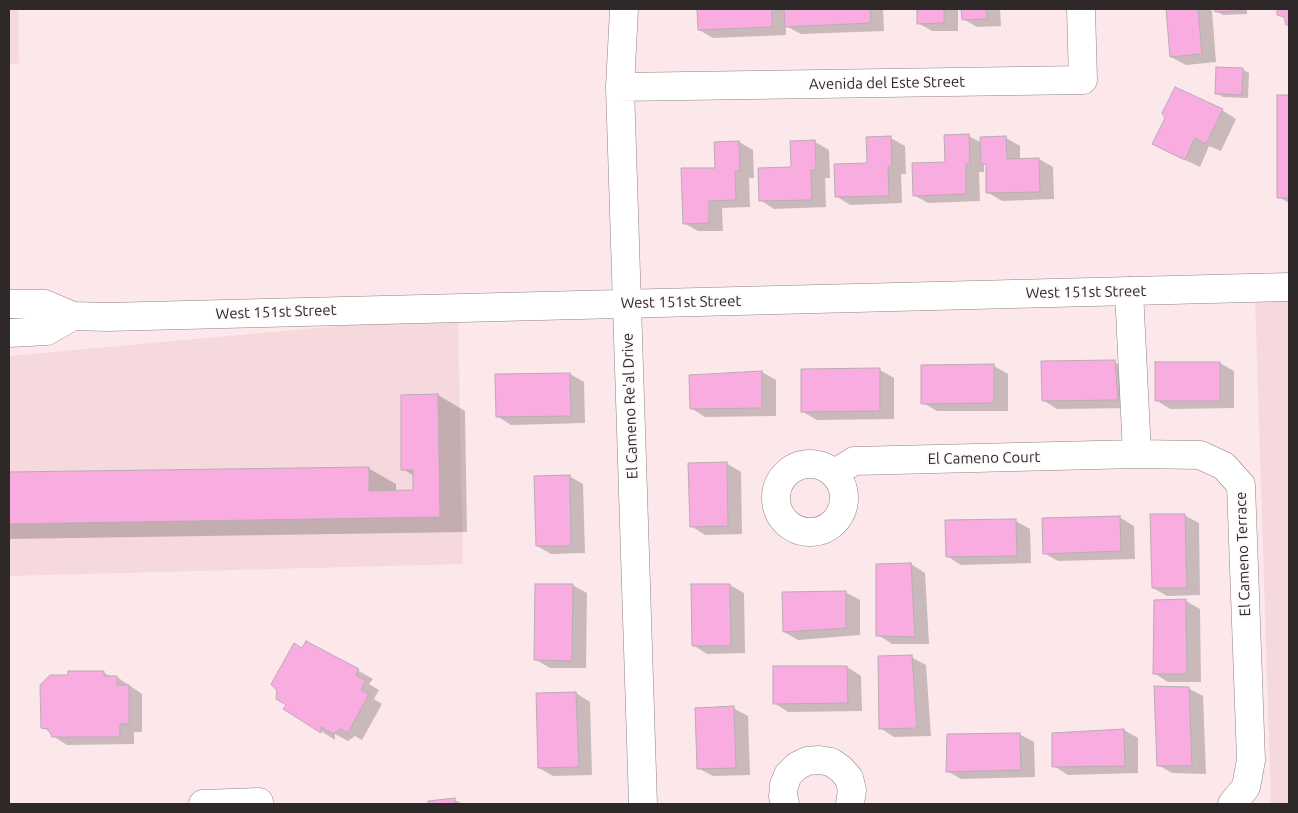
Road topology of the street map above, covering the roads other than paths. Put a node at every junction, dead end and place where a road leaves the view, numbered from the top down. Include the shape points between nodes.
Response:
1 (624, 9) edge
2 (1081, 9) edge
3 (620, 86) junction
4 (1289, 287) edge
5 (1129, 291) junction
6 (626, 303) junction
7 (9, 304) edge
8 (74, 316) junction
9 (9, 333) edge
10 (1138, 454) junction
11 (835, 473) dead end
12 (259, 802) dead end
13 (203, 804) edge
14 (643, 804) edge
15 (785, 804) edge
16 (850, 804) edge
17 (1232, 804) edge

1 - 3 street, El Cameno Re'al Drive
2 - 3 street, Avenida del Este Street via 1083,80
3 - 6 street, El Cameno Re'al Drive
4 - 5 street, West 151st Street
5 - 6 street, West 151st Street
5 - 10 street
6 - 8 street, West 151st Street
6 - 14 street, El Cameno Re'al Drive
7 - 8 street, West 151st Street via 45,304
8 - 9 street via 47,331
10 - 11 street, El Cameno Court via 854,461
10 - 17 street, El Cameno Terrace via 1200,455 1224,466 1241,485 1251,760 1246,787
12 - 13 street
15 - 16 street via 784,785 788,775 807,761 819,760 831,762 849,778 852,790

